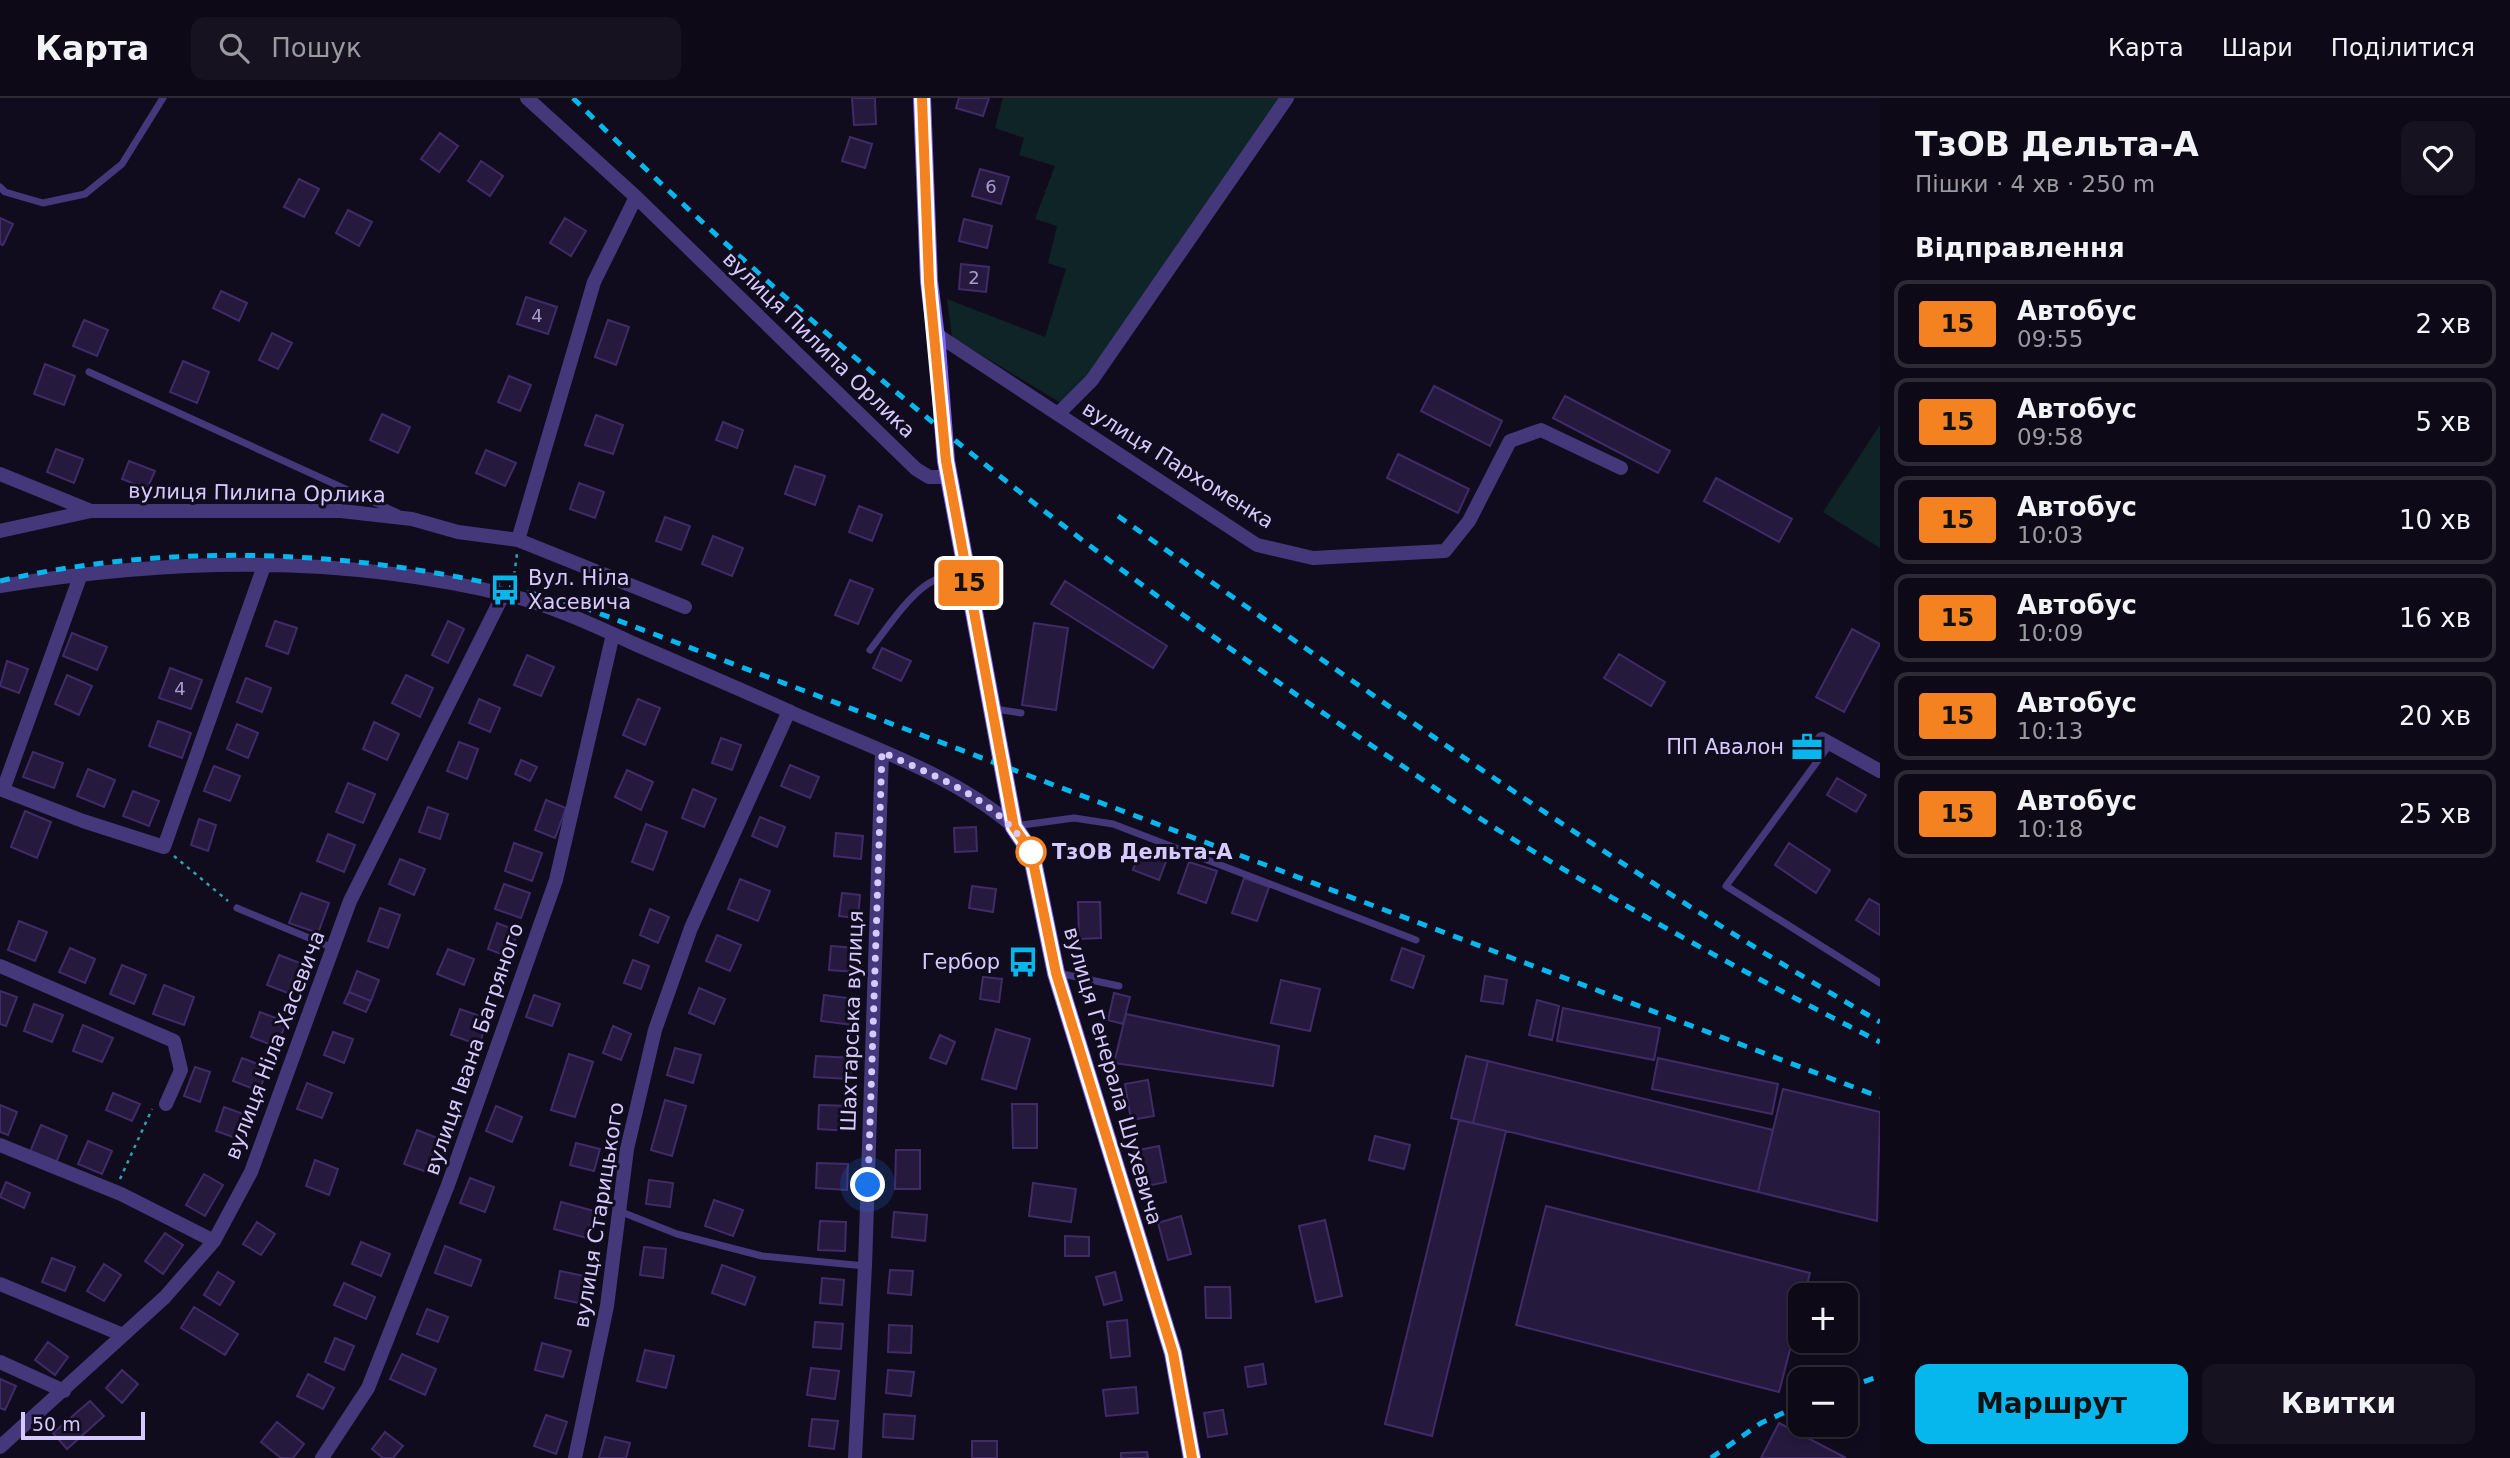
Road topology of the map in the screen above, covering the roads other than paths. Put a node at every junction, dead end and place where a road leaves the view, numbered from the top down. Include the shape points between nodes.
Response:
1 (163, 98) edge
2 (527, 98) edge
3 (922, 98) edge
4 (1287, 98) edge
5 (0, 187) edge
6 (636, 198) junction
7 (935, 332) junction
8 (89, 372) dead end
9 (1058, 414) junction
10 (1621, 468) dead end
11 (947, 469) junction
12 (0, 474) edge
13 (90, 511) junction
14 (412, 519) junction
15 (0, 531) edge
16 (518, 540) junction
17 (264, 566) junction
18 (81, 574) junction
19 (969, 579) junction
20 (0, 586) edge
21 (508, 596) junction
22 (685, 607) dead end
23 (613, 634) junction
24 (870, 650) dead end
25 (994, 709) junction
26 (789, 711) junction
27 (1021, 712) dead end
28 (1826, 742) joint
29 (882, 752) junction
30 (1880, 771) edge
31 (2, 789) edge
32 (1014, 827) junction
33 (237, 908) road end
34 (1416, 940) dead end
35 (334, 948) junction
36 (0, 967) edge
37 (1056, 973) junction
38 (1880, 983) edge
39 (1119, 986) dead end
40 (166, 1104) road end
41 (0, 1145) edge
42 (619, 1212) junction
43 (214, 1241) junction
44 (865, 1266) junction
45 (0, 1284) edge
46 (123, 1335) junction
47 (0, 1362) edge
48 (64, 1391) junction
49 (0, 1447) edge
50 (322, 1458) edge
51 (575, 1458) edge
52 (855, 1458) edge
53 (1192, 1458) edge

1 - 5 lane via 122,164 85,194 43,203
2 - 6 street, вулиця Пилипа Орлика
3 - 7 street, вулиця Генерала Шухевича
4 - 9 street via 1093,380
6 - 11 street, вулиця Пилипа Орлика via 916,469 929,477
6 - 16 street via 594,282
7 - 9 street, вулиця Пархоменка
7 - 11 street, вулиця Генерала Шухевича
8 - 14 lane
9 - 10 street, вулиця Пархоменка via 1257,545 1313,558 1445,551 1469,521 1510,441 1541,430
11 - 19 street, вулиця Генерала Шухевича
12 - 13 street, вулиця Пилипа Орлика
13 - 14 street, вулиця Пилипа Орлика via 341,511
13 - 15 street
14 - 16 street, вулиця Пилипа Орлика via 458,532
16 - 22 street, вулиця Пилипа Орлика
17 - 18 street via 198,564
17 - 21 street via 358,569
17 - 31 street via 164,847
18 - 20 street
18 - 31 street
19 - 24 lane via 944,577 931,582 914,595
19 - 25 street, вулиця Генерала Шухевича
21 - 23 street
21 - 35 street, вулиця Ніла Хасевича via 356,890
23 - 26 street
23 - 50 street, вулиця Івана Багряного via 556,880 457,1160 368,1388
25 - 27 lane
25 - 32 street, вулиця Генерала Шухевича
26 - 29 street
26 - 42 street, вулиця Старицького via 691,929 655,1030 627,1149
28 - 30 street
28 - 38 lane via 1726,886
29 - 32 street via 989,805
29 - 44 street, Шахтарська вулиця
32 - 34 lane via 1074,818 1113,824
32 - 37 street, вулиця Генерала Шухевича via 1031,852
33 - 35 lane
35 - 43 street, вулиця Ніла Хасевича via 251,1172
36 - 40 street via 174,1041 181,1070
37 - 39 lane
37 - 53 street, вулиця Генерала Шухевича via 1173,1353
41 - 43 street via 115,1192
42 - 44 lane via 677,1234 762,1256
42 - 51 street, вулиця Старицького via 604,1319
43 - 46 street, вулиця Ніла Хасевича via 165,1297
44 - 52 street, Шахтарська вулиця
45 - 46 street
46 - 48 street, вулиця Ніла Хасевича
47 - 48 street
48 - 49 street, вулиця Ніла Хасевича

